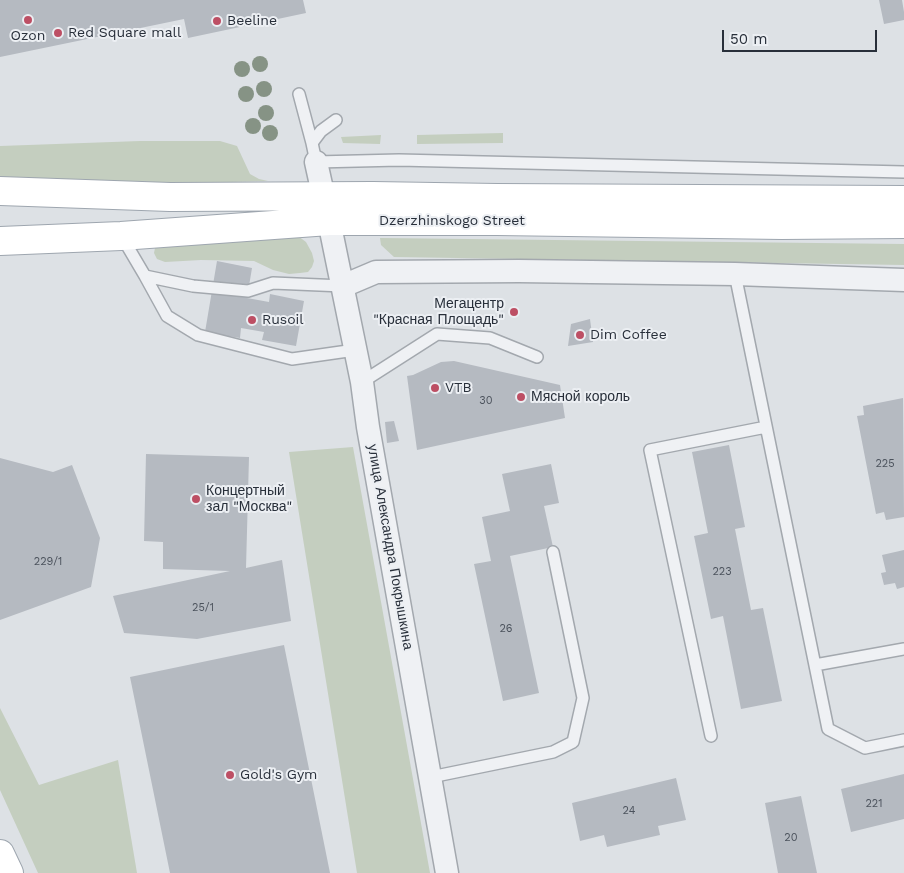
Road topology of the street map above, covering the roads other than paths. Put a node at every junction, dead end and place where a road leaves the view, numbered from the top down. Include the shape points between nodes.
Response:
1 (299, 94) dead end
2 (336, 120) dead end
3 (314, 153) junction
4 (904, 172) edge
5 (0, 191) edge
6 (904, 200) edge
7 (327, 208) junction
8 (904, 224) edge
9 (121, 236) junction
10 (0, 241) edge
11 (735, 274) junction
12 (145, 276) junction
13 (904, 280) edge
14 (343, 286) junction
15 (355, 350) junction
16 (536, 357) dead end
17 (362, 382) junction
18 (766, 427) junction
19 (553, 552) dead end
20 (904, 649) edge
21 (815, 665) junction
22 (711, 736) dead end
23 (904, 740) edge
24 (431, 777) junction
25 (0, 854) edge
26 (9, 873) edge
27 (447, 873) edge

1 - 3 lane
2 - 3 lane via 321,131
3 - 4 lane via 399,160
3 - 7 street, улица Александра Покрышкина
5 - 7 main road, Dzerzhinskogo Street via 170,197
6 - 7 main road, Dzerzhinskogo Street
7 - 8 main road, Dzerzhinskogo Street via 488,221
7 - 9 main road, Dzerzhinskogo Street
7 - 14 street, улица Александра Покрышкина
9 - 10 main road, Dzerzhinskogo Street
9 - 12 lane
11 - 13 street
11 - 14 street via 376,272
11 - 18 lane
12 - 14 lane via 193,286 248,291 272,283
12 - 15 lane via 167,316 198,335 292,359
14 - 15 street, улица Александра Покрышкина
15 - 17 street, улица Александра Покрышкина
16 - 17 lane via 490,338 437,334
17 - 24 street, улица Александра Покрышкина
18 - 21 lane
18 - 22 lane via 650,450
19 - 24 lane via 583,698 573,742 553,752
20 - 21 lane
21 - 23 lane via 828,729 865,748
24 - 27 street, улица Александра Покрышкина
25 - 26 main road

